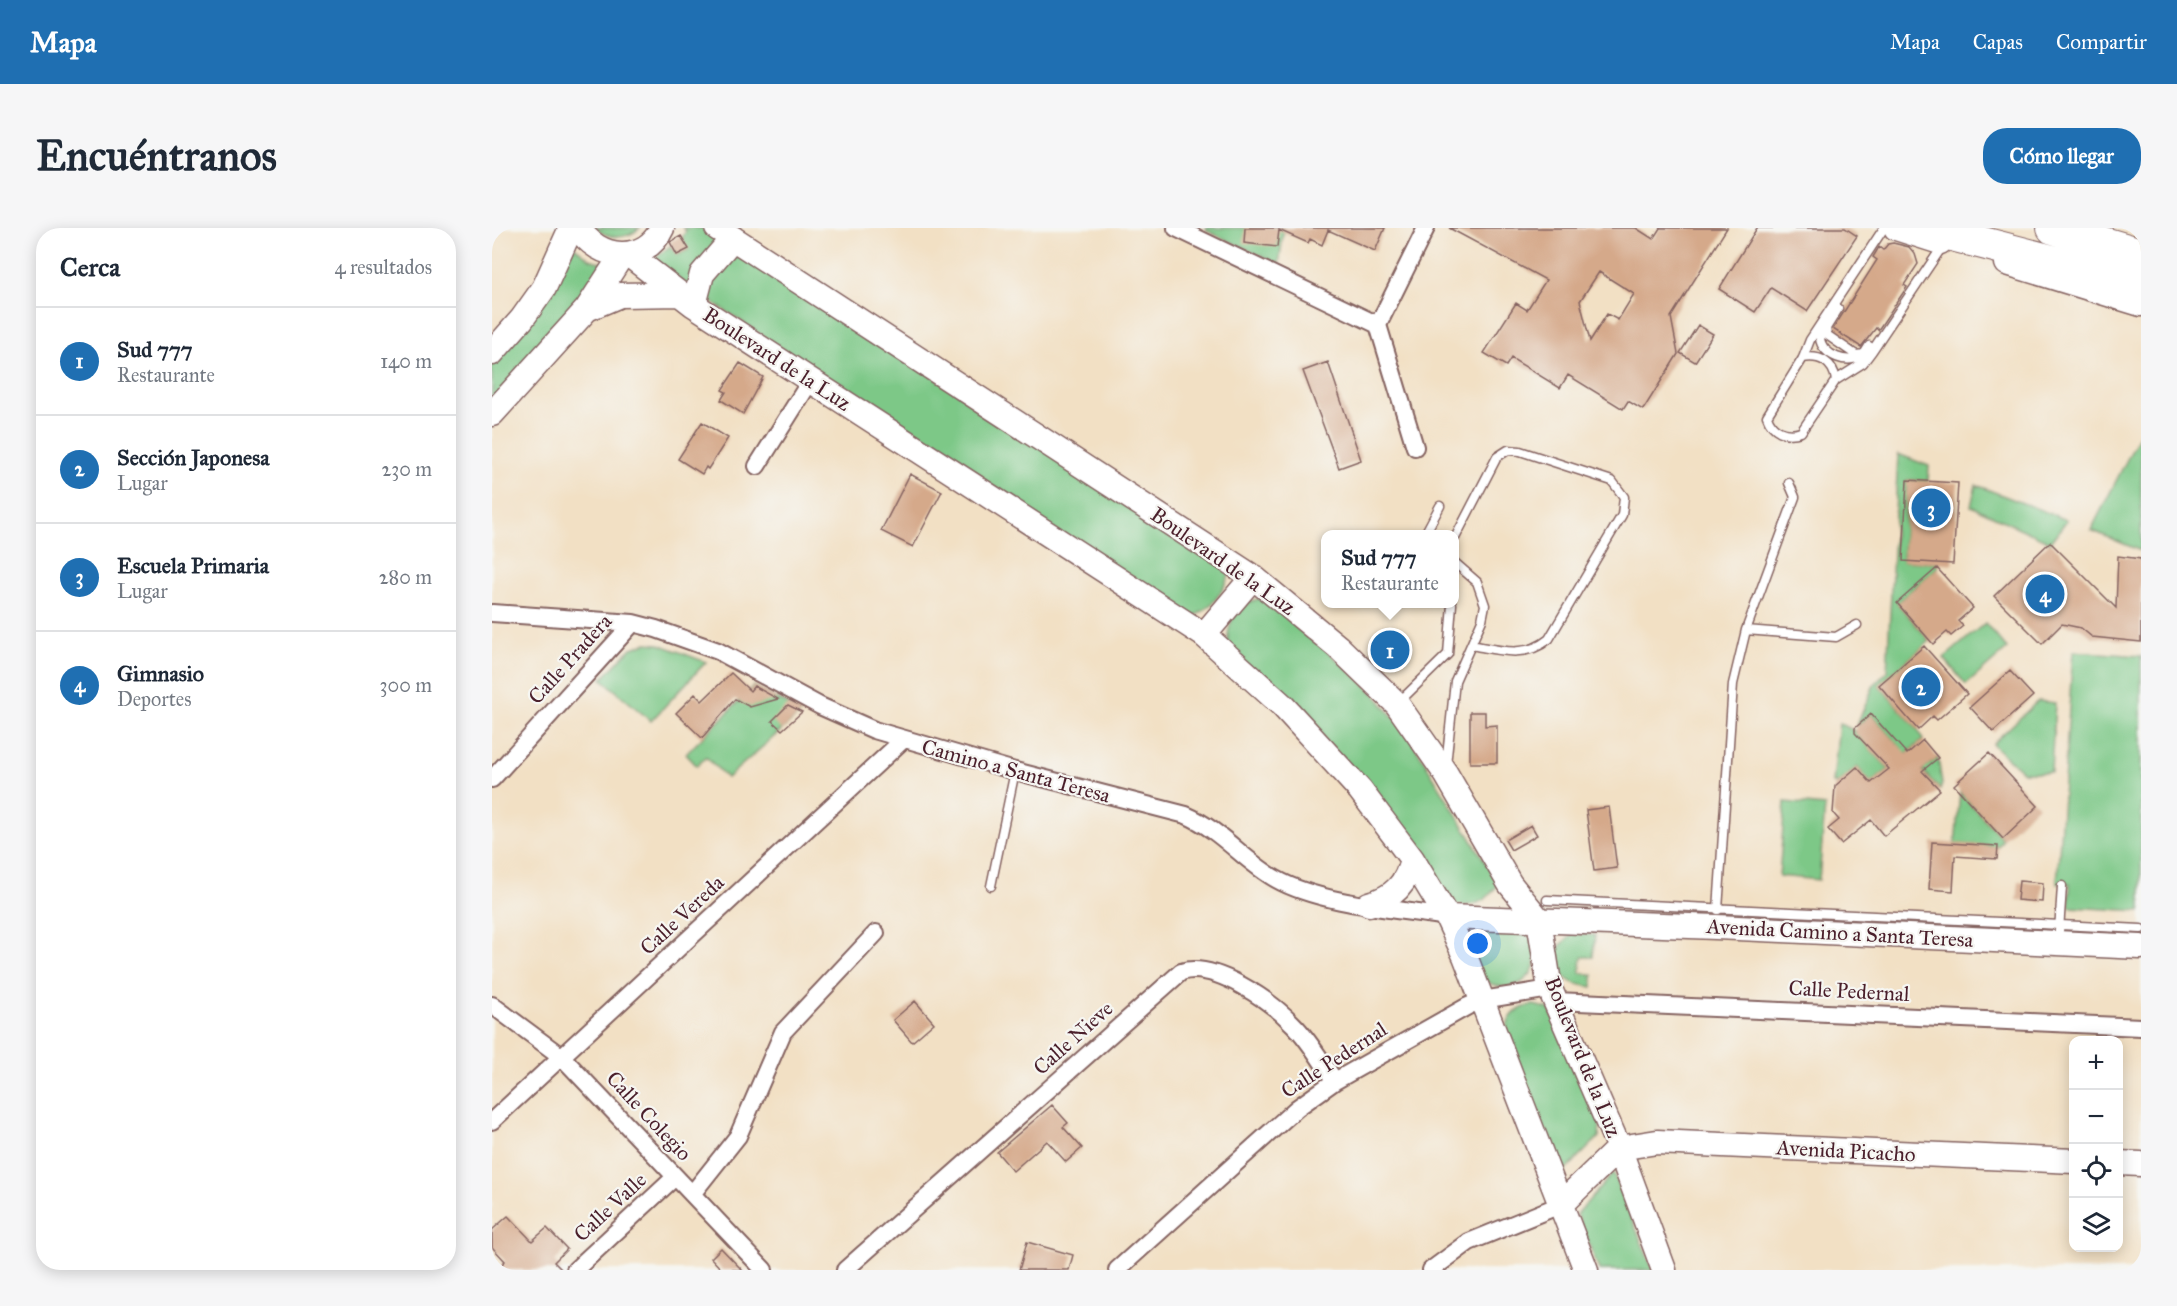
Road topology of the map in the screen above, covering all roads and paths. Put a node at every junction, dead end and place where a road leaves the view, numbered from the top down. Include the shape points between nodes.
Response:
1 (571, 228) edge
2 (579, 228) edge
3 (662, 228) edge
4 (1176, 228) edge
5 (1426, 228) edge
6 (1884, 228) edge
7 (1896, 228) edge
8 (1989, 228) edge
9 (2053, 228) edge
10 (2111, 228) edge
11 (729, 232) edge
12 (1934, 232) edge
13 (2141, 237) edge
14 (2141, 254) edge
15 (625, 255) junction
16 (2141, 271) edge
17 (1851, 278) junction
18 (2102, 283) junction
19 (2141, 284) edge
20 (687, 299) junction
21 (2141, 304) edge
22 (587, 309) junction
23 (1378, 325) junction
24 (1886, 330) junction
25 (492, 353) edge
26 (1803, 358) junction
27 (811, 380) junction
28 (1836, 380) junction
29 (492, 414) edge
30 (1415, 447) dead end
31 (757, 466) dead end
32 (1789, 483) dead end
33 (1440, 506) dead end
34 (1427, 530) edge
35 (1459, 532) edge
36 (1459, 566) edge
37 (1253, 577) junction
38 (1452, 608) edge
39 (492, 613) edge
40 (633, 622) junction
41 (1857, 625) dead end
42 (1746, 630) junction
43 (1204, 635) junction
44 (1471, 645) junction
45 (1397, 704) junction
46 (903, 740) junction
47 (1016, 771) junction
48 (1446, 774) junction
49 (492, 779) edge
50 (1412, 859) junction
51 (991, 886) dead end
52 (2062, 886) dead end
53 (1369, 904) junction
54 (1543, 910) junction
55 (1718, 910) junction
56 (1448, 917) junction
57 (1820, 923) junction
58 (2141, 929) edge
59 (876, 933) dead end
60 (2059, 935) junction
61 (2141, 947) edge
62 (1553, 995) junction
63 (1482, 1000) junction
64 (492, 1005) edge
65 (2141, 1027) edge
66 (562, 1057) junction
67 (1335, 1081) junction
68 (492, 1121) edge
69 (1619, 1148) junction
70 (2069, 1161) edge
71 (2123, 1163) edge
72 (2141, 1164) edge
73 (675, 1177) junction
74 (692, 1194) junction
75 (1560, 1205) junction
76 (575, 1270) edge
77 (764, 1270) edge
78 (845, 1270) edge
79 (1117, 1270) edge
80 (1431, 1270) edge
81 (1586, 1270) edge
82 (1664, 1270) edge

1 - 25 street via 534,304
2 - 15 street, Boulevard de la Luz via 596,248
3 - 15 street via 652,242
4 - 23 street
5 - 23 street
6 - 17 lane
7 - 12 street
8 - 16 highway
9 - 14 highway
10 - 13 highway
11 - 20 street
11 - 37 street, Boulevard de la Luz
12 - 18 highway
12 - 24 lane
15 - 20 street, Boulevard de la Luz
15 - 22 street
17 - 24 lane via 1847,294 1826,328 1827,335 1853,354 1864,354 1875,337
17 - 26 lane via 1810,340
18 - 19 highway
18 - 21 street
20 - 22 street via 620,295
20 - 27 street, Boulevard de la Luz
22 - 29 street
23 - 30 street
24 - 28 lane via 1863,363
26 - 28 lane via 1825,360
26 - 28 lane via 1767,416 1779,432 1801,432
27 - 31 street
27 - 43 street, Boulevard de la Luz
32 - 42 lane via 1795,497
33 - 34 lane
35 - 44 lane via 1497,457 1508,450 1612,481 1624,497 1622,515 1549,639 1536,648 1518,652
36 - 44 lane via 1477,582 1484,597 1484,612
37 - 43 street
37 - 45 street, Boulevard de la Luz via 1338,647
38 - 45 lane via 1448,654
39 - 40 street, Camino a Santa Teresa
40 - 46 street, Camino a Santa Teresa via 718,651 819,706
40 - 49 street, Calle Pradera
41 - 42 lane via 1836,637
42 - 55 lane via 1733,684
43 - 50 street, Boulevard de la Luz via 1311,734
44 - 48 lane via 1455,681
45 - 48 street, Boulevard de la Luz
46 - 47 street, Camino a Santa Teresa
46 - 66 street, Calle Vereda
47 - 51 lane
47 - 53 street, Camino a Santa Teresa via 1186,815 1210,828 1279,880 1304,891
48 - 54 street, Boulevard de la Luz via 1492,857
50 - 53 street via 1407,876 1396,891
50 - 56 street, Boulevard de la Luz
52 - 60 lane
53 - 56 street, Camino a Santa Teresa
54 - 55 lane
54 - 56 street, Camino a Santa Teresa
54 - 57 street, Avenida Camino a Santa Teresa
54 - 62 street, Boulevard de la Luz
55 - 57 lane
56 - 63 street, Boulevard de la Luz
57 - 60 street, Avenida Camino a Santa Teresa
58 - 60 lane
59 - 74 street via 783,1032 738,1136
60 - 61 street, Avenida Camino a Santa Teresa
62 - 63 street, Calle Pedernal
62 - 65 street, Calle Pedernal
62 - 69 street, Boulevard de la Luz
63 - 67 street, Calle Pedernal
63 - 75 street, Boulevard de la Luz
64 - 66 street, Calle Colegio
66 - 68 street, Calle Vereda
66 - 73 street, Calle Colegio
67 - 78 street, Calle Nieve via 1295,1026 1272,1006 1213,972 1181,972
67 - 79 street, Calle Pedernal via 1289,1115
69 - 70 street, Avenida Picacho via 1657,1142
69 - 75 street
69 - 82 street, Boulevard de la Luz
71 - 72 street
73 - 74 street, Calle Colegio
73 - 76 street, Calle Valle
74 - 77 street, Calle Colegio
75 - 80 street via 1469,1242
75 - 81 street, Boulevard de la Luz

